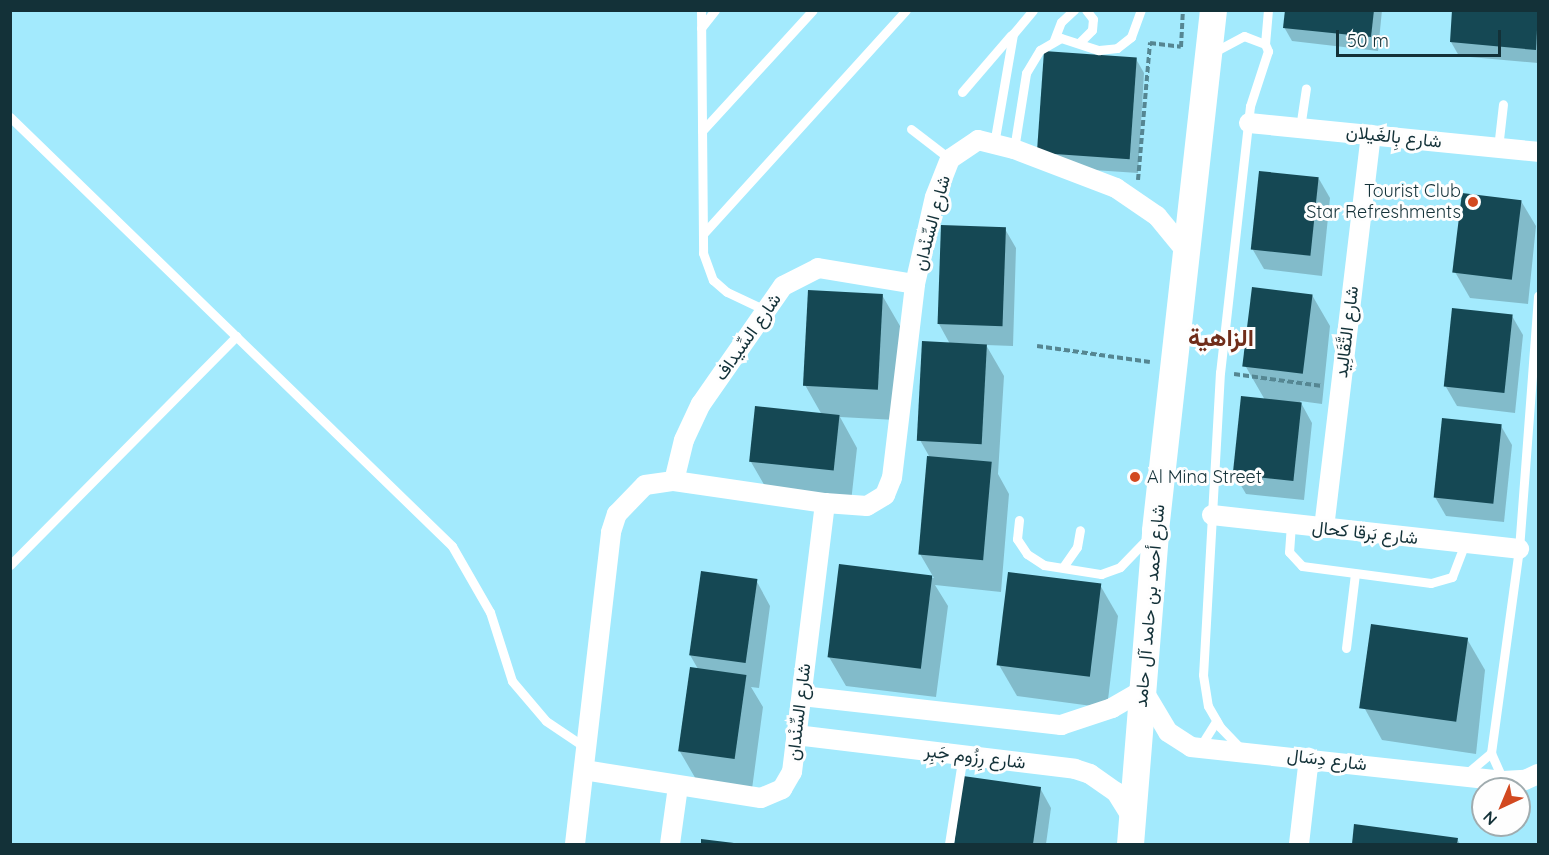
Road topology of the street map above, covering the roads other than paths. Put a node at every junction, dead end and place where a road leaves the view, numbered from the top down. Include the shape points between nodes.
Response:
1 (701, 10) edge
2 (716, 10) edge
3 (813, 10) edge
4 (906, 10) edge
5 (1033, 10) edge
6 (1074, 10) edge
7 (1086, 10) edge
8 (1141, 10) edge
9 (1213, 10) edge
10 (1268, 10) edge
11 (701, 28) junction
12 (1012, 34) junction
13 (1054, 40) junction
14 (1079, 43) junction
15 (1265, 44) junction
16 (1210, 55) junction
17 (1006, 71) junction
18 (1026, 73) junction
19 (1306, 87) dead end
20 (962, 92) dead end
21 (1503, 104) dead end
22 (10, 117) edge
23 (1249, 123) junction
24 (1300, 128) junction
25 (911, 129) dead end
26 (702, 131) junction
27 (1371, 135) junction
28 (994, 144) junction
29 (1014, 148) junction
30 (1498, 148) junction
31 (1539, 152) edge
32 (950, 159) junction
33 (703, 234) junction
34 (1185, 250) junction
35 (915, 284) junction
36 (1539, 296) edge
37 (765, 310) junction
38 (237, 336) junction
39 (674, 481) junction
40 (825, 503) junction
41 (1212, 515) junction
42 (1019, 520) dead end
43 (1291, 524) junction
44 (1324, 528) junction
45 (1080, 530) dead end
46 (1155, 530) junction
47 (1466, 543) junction
48 (1519, 549) junction
49 (10, 565) edge
50 (1063, 567) junction
51 (1355, 574) junction
52 (1346, 648) dead end
53 (1143, 690) junction
54 (802, 696) junction
55 (1216, 721) junction
56 (796, 735) junction
57 (586, 748) junction
58 (1198, 749) junction
59 (1243, 750) junction
60 (1491, 753) junction
61 (963, 755) junction
62 (1309, 758) junction
63 (584, 770) junction
64 (1461, 776) junction
65 (1471, 777) edge
66 (1501, 777) edge
67 (678, 786) junction
68 (1131, 832) edge
69 (575, 844) edge
70 (670, 844) edge
71 (949, 844) edge
72 (1299, 844) edge

1 - 11 lane
2 - 11 lane
3 - 26 lane
4 - 33 lane
5 - 12 lane
6 - 13 lane via 1061,22
7 - 14 lane via 1093,19 1092,30
8 - 14 lane via 1131,37 1117,48 1099,50
9 - 16 main road, شارع أحمد بن حامد آل حامد
10 - 15 lane
11 - 26 lane
12 - 17 lane
12 - 20 lane
13 - 14 lane
13 - 18 lane via 1040,50
15 - 16 lane via 1244,36
15 - 23 lane via 1266,63 1254,87
16 - 34 main road, شارع أحمد بن حامد آل حامد
17 - 18 lane
17 - 28 lane
18 - 29 lane
19 - 24 lane
21 - 30 lane
22 - 38 lane
23 - 24 street, شارع بِالغَيلان
23 - 41 lane via 1220,372
24 - 27 street, شارع بِالغَيلان
25 - 32 lane
26 - 33 lane
27 - 30 street, شارع بِالغَيلان
27 - 44 street, شارع التَّقَالِيد
28 - 29 street, شارع السِّنْدان
28 - 32 street, شارع السِّنْدان via 978,140
29 - 34 street, شارع السِّنْدان via 1137,199
30 - 31 street, شارع بِالغَيلان
32 - 35 street, شارع السِّنْدان via 935,197
33 - 37 lane via 703,253 713,280 727,292
34 - 46 main road, شارع أحمد بن حامد آل حامد
35 - 37 street, شارع السِّيداف via 818,268 783,286
35 - 40 street, شارع السِّنْدان via 892,478 885,495 867,506
36 - 48 lane
37 - 39 street, شارع السِّيداف via 701,404 684,440
38 - 49 lane
38 - 57 lane via 452,546 490,612 512,681 546,721
39 - 40 street, شارع السِّنْدان
39 - 57 street, شارع السِّنْدان via 645,485 617,514 611,532
40 - 54 street, شارع السِّنْدان
41 - 43 street, شارع بَرقا كحال
41 - 55 lane via 1203,685
42 - 50 lane via 1017,539 1027,554 1044,565
43 - 44 street, شارع بَرقا كحال
43 - 51 lane via 1288,546 1296,563
44 - 47 street, شارع بَرقا كحال
45 - 50 lane via 1077,547
46 - 50 lane via 1120,567 1101,574
46 - 53 main road, شارع أحمد بن حامد آل حامد
47 - 48 street, شارع بَرقا كحال
47 - 51 lane via 1456,572 1441,583
48 - 60 lane
51 - 52 lane
53 - 54 street via 1112,708 1061,725
53 - 58 street, شارع دِسَال via 1172,737
53 - 68 main road, شارع أحمد بن حامد آل حامد
54 - 56 street, شارع السِّنْدان
55 - 58 lane via 1210,736
55 - 59 lane
56 - 61 street, شارع رِزُوم جَبِر
56 - 67 street, شارع السِّنْدان via 792,772 782,789 761,798
57 - 63 street, شارع السِّنْدان
58 - 59 street, شارع دِسَال
59 - 62 street, شارع دِسَال
60 - 64 lane via 1481,765
60 - 66 lane
61 - 68 street, شارع رِزُوم جَبِر via 1090,774 1116,792
61 - 71 lane
62 - 64 street, شارع دِسَال
62 - 72 street
63 - 67 street, شارع السِّنْدان
63 - 69 street, شارع السِّنْدان
64 - 65 street, شارع دِسَال
67 - 70 street

